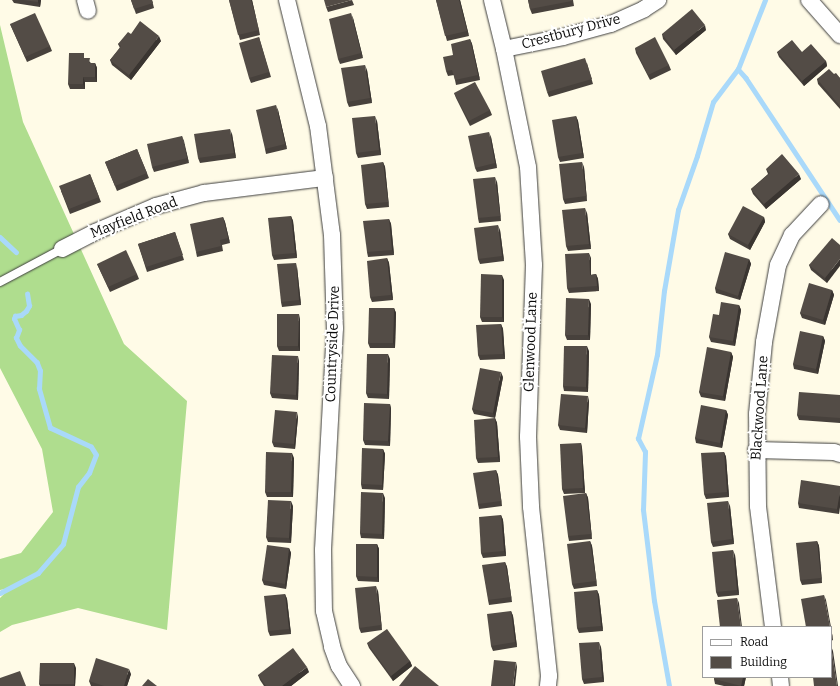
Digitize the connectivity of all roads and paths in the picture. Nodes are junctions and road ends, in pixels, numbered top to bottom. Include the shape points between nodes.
1 (288, 0) edge
2 (492, 0) edge
3 (658, 0) edge
4 (809, 0) edge
5 (840, 35) edge
6 (504, 50) junction
7 (325, 178) junction
8 (821, 204) dead end
9 (62, 249) joint
10 (0, 282) edge
11 (756, 450) junction
12 (840, 454) edge
13 (773, 626) edge
14 (347, 685) edge
15 (548, 686) edge

1 - 7 street, Countryside Drive via 318,126
2 - 6 street, Glenwood Lane
3 - 6 street, Crestbury Drive via 611,24
4 - 5 street
6 - 15 street, Glenwood Lane via 528,167 534,265 529,453 531,507 547,654
7 - 9 street, Mayfield Road via 204,193 177,200 108,226
7 - 14 street, Countryside Drive via 332,235 336,328 323,550 324,611 332,647
8 - 11 street, Blackwood Lane via 792,235 778,265 764,342
9 - 10 lane, Mayfield Road
11 - 12 street
11 - 13 street, Blackwood Lane via 758,506

